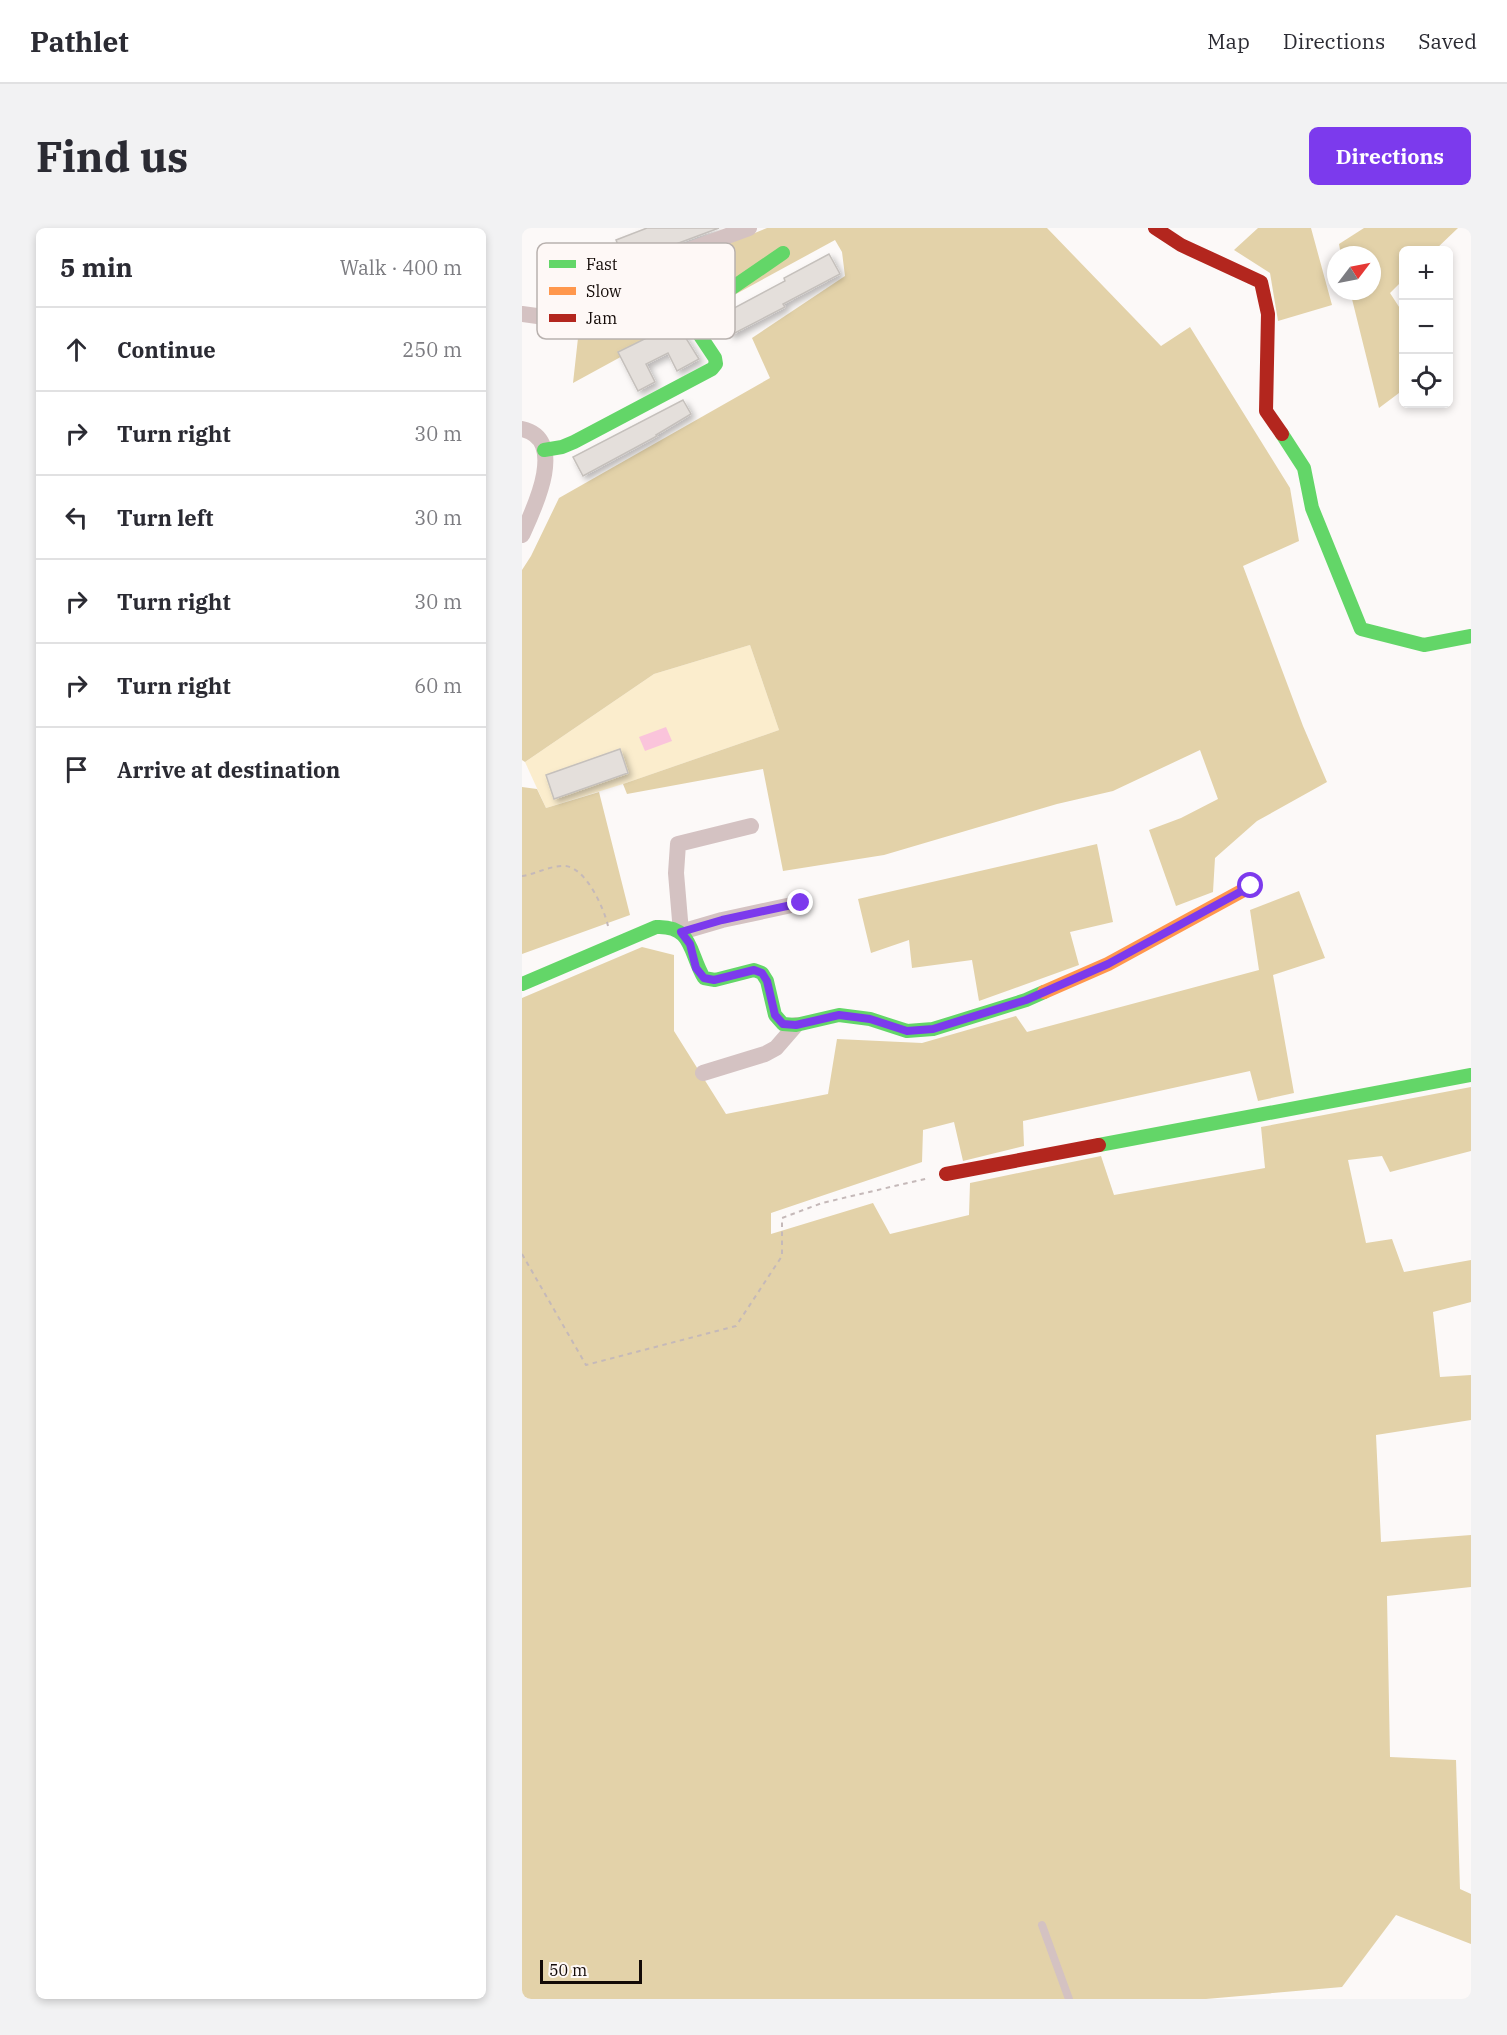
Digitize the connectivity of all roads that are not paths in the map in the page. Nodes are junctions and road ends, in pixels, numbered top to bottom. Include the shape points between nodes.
1 (749, 228) edge
2 (1155, 228) edge
3 (708, 243) edge
4 (783, 254) dead end
5 (735, 286) edge
6 (522, 314) edge
7 (537, 316) edge
8 (702, 339) edge
9 (522, 429) edge
10 (544, 450) junction
11 (522, 535) edge
12 (1471, 636) edge
13 (752, 826) dead end
14 (1251, 886) dead end
15 (801, 903) dead end
16 (681, 932) junction
17 (522, 984) edge
18 (796, 1025) junction
19 (703, 1073) dead end
20 (1471, 1075) edge
21 (946, 1174) road end
22 (1041, 1925) dead end
23 (1070, 1999) edge

1 - 3 street
2 - 12 street via 1181,245 1261,282 1268,314 1266,411 1304,468 1312,508 1361,629 1424,645
4 - 5 street
6 - 7 street
8 - 10 street via 715,358 712,369 574,442
9 - 10 street via 533,432
10 - 11 street via 539,497
13 - 16 street via 678,844
14 - 18 street via 1108,964 1026,1000 933,1029 907,1031 870,1019 839,1015
15 - 16 street
16 - 17 street via 668,925 656,927
16 - 18 street via 704,978 714,980 754,970 762,973 775,1015 783,1024
18 - 19 street via 776,1048 765,1054
20 - 21 street
22 - 23 lane

